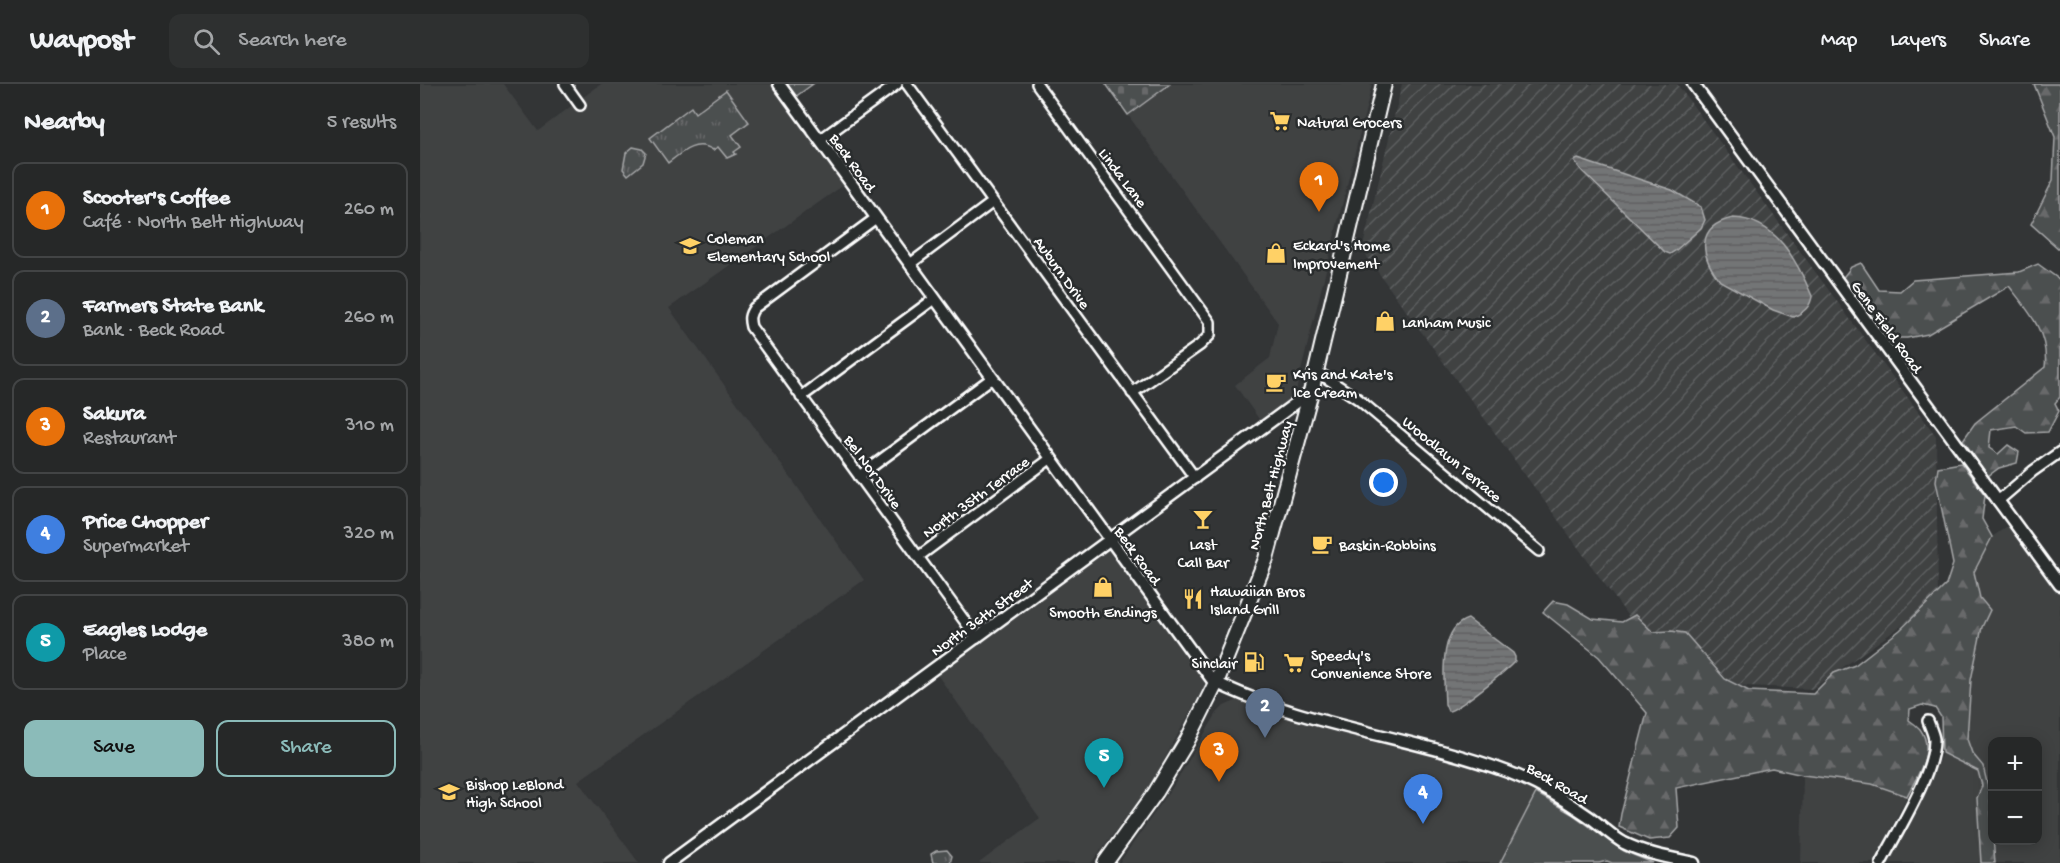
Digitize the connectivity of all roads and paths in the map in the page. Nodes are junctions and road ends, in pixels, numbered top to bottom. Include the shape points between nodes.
1 (565, 84) edge
2 (779, 84) edge
3 (897, 84) edge
4 (907, 84) edge
5 (1037, 84) edge
6 (1384, 84) edge
7 (1693, 84) edge
8 (580, 105) dead end
9 (820, 141) junction
10 (993, 202) junction
11 (876, 218) junction
12 (910, 264) junction
13 (934, 299) junction
14 (1316, 371) junction
15 (992, 378) junction
16 (1311, 392) junction
17 (1132, 393) junction
18 (801, 397) junction
19 (2060, 452) edge
20 (1050, 459) junction
21 (860, 476) junction
22 (1195, 478) junction
23 (1998, 501) junction
24 (1110, 540) junction
25 (1539, 551) dead end
26 (918, 557) junction
27 (2060, 585) edge
28 (977, 638) junction
29 (1216, 683) junction
30 (1928, 721) dead end
31 (1666, 860) edge
32 (669, 863) edge
33 (1105, 863) edge
34 (1694, 863) edge
35 (1881, 863) edge

1 - 8 street
2 - 9 street, Beck Road
3 - 9 street
4 - 10 street, Auburn Drive
5 - 17 street, Linda Lane via 1210,322 1210,335 1200,345
6 - 14 main road, North Belt Highway
7 - 23 street, Gene Field Road
9 - 11 street, Beck Road
10 - 12 street
10 - 17 street, Auburn Drive
11 - 12 street, Beck Road
11 - 18 street, Bel Nor Drive via 749,315 751,327
12 - 13 street, Beck Road
13 - 15 street, Beck Road
13 - 18 street
14 - 16 main road, North Belt Highway
14 - 25 street, Woodlawn Terrace via 1358,399
15 - 20 street, Beck Road
15 - 21 street
16 - 22 street, North 36th Street
16 - 29 main road, North Belt Highway via 1266,559
17 - 22 street, Auburn Drive
18 - 21 street, Bel Nor Drive
19 - 23 street
20 - 24 street, Beck Road
20 - 26 street, North 35th Terrace
21 - 26 street, Bel Nor Drive
22 - 24 street, North 36th Street
23 - 27 street, Gene Field Road
24 - 28 street, North 36th Street
24 - 29 street, Beck Road
26 - 28 street, Bel Nor Drive
28 - 32 street, North 36th Street
29 - 31 street, Beck Road via 1289,711 1464,756 1509,772 1550,791 1624,842
29 - 33 main road, North Belt Highway via 1160,786
30 - 35 street via 1934,737 1932,756
31 - 34 street, Beck Road

